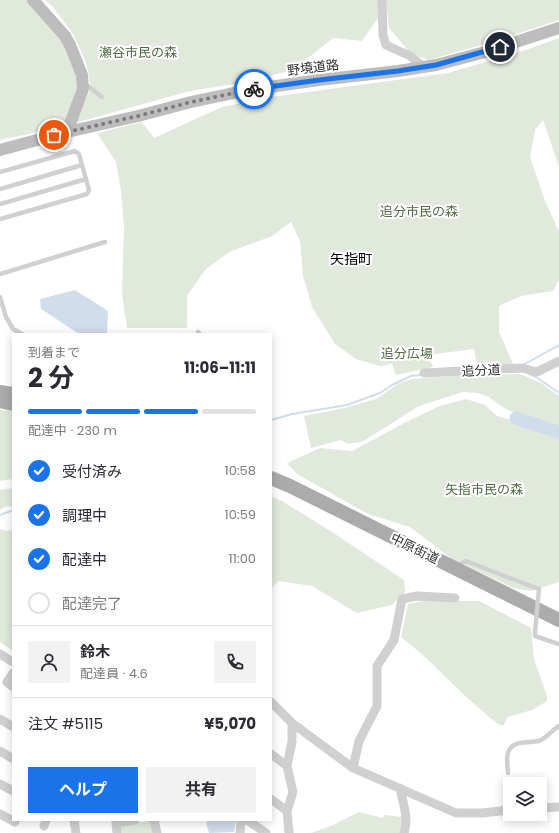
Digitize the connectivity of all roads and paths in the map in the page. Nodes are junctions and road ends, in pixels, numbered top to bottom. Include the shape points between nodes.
1 (33, 0) edge
2 (382, 0) edge
3 (559, 28) edge
4 (424, 67) junction
5 (83, 82) junction
6 (102, 97) dead end
7 (67, 132) junction
8 (0, 150) edge
9 (82, 165) junction
10 (0, 172) edge
11 (86, 179) junction
12 (0, 189) edge
13 (0, 204) edge
14 (0, 219) edge
15 (105, 242) dead end
16 (0, 274) edge
17 (0, 297) edge
18 (20, 333) edge
19 (559, 361) edge
20 (424, 373) dead end
21 (0, 392) edge
22 (12, 394) edge
23 (0, 402) edge
24 (12, 404) edge
25 (272, 478) edge
26 (272, 487) edge
27 (454, 567) junction
28 (455, 598) dead end
29 (559, 620) edge
30 (559, 627) edge
31 (559, 644) edge
32 (0, 654) edge
33 (12, 661) edge
34 (12, 674) edge
35 (12, 686) edge
36 (272, 703) edge
37 (0, 720) edge
38 (292, 723) junction
39 (12, 726) edge
40 (559, 726) edge
41 (0, 751) edge
42 (272, 755) edge
43 (12, 758) edge
44 (287, 766) junction
45 (353, 768) junction
46 (508, 773) dead end
47 (0, 784) edge
48 (400, 788) junction
49 (12, 790) edge
50 (272, 800) edge
51 (559, 807) edge
52 (547, 808) edge
53 (286, 811) junction
54 (503, 811) edge
55 (0, 814) edge
56 (12, 820) edge
57 (74, 821) edge
58 (129, 821) edge
59 (154, 821) edge
60 (241, 821) edge
61 (249, 821) edge
62 (76, 833) edge
63 (117, 833) edge
64 (157, 833) edge
65 (240, 833) edge
66 (266, 833) edge
67 (289, 833) edge
68 (404, 833) edge

1 - 5 street via 65,36 79,66
2 - 4 street via 383,35 386,45 410,56
3 - 4 street, 野境道路 via 485,52
4 - 7 street, 野境道路 via 248,90
5 - 6 lane
5 - 7 street
7 - 8 street, 野境道路
9 - 10 lane via 79,154 75,151
9 - 11 lane
9 - 12 lane
11 - 13 lane
11 - 14 lane via 89,190 87,194
15 - 16 lane
17 - 18 lane via 13,330
19 - 20 street, 追分道 via 537,372 522,368
21 - 22 main road
23 - 24 main road
25 - 27 main road, 中原街道
26 - 30 main road, 中原街道
27 - 29 main road, 中原街道
27 - 31 lane, bridge via 466,561 539,589 535,636
28 - 45 street via 417,596 402,599 394,640 377,666 377,706 359,741
32 - 33 street
34 - 35 street via 7,682
36 - 38 street
37 - 39 street
38 - 44 street via 292,742
38 - 45 street
40 - 46 lane via 540,741 512,746 507,752
41 - 43 street
42 - 44 street
44 - 53 street via 293,792
45 - 48 street
47 - 49 street
48 - 54 street via 456,813
48 - 68 street via 406,814
50 - 53 street
51 - 52 street
53 - 67 street
55 - 56 street
57 - 62 street
58 - 63 street via 116,823
59 - 64 street
60 - 65 street
61 - 66 street

